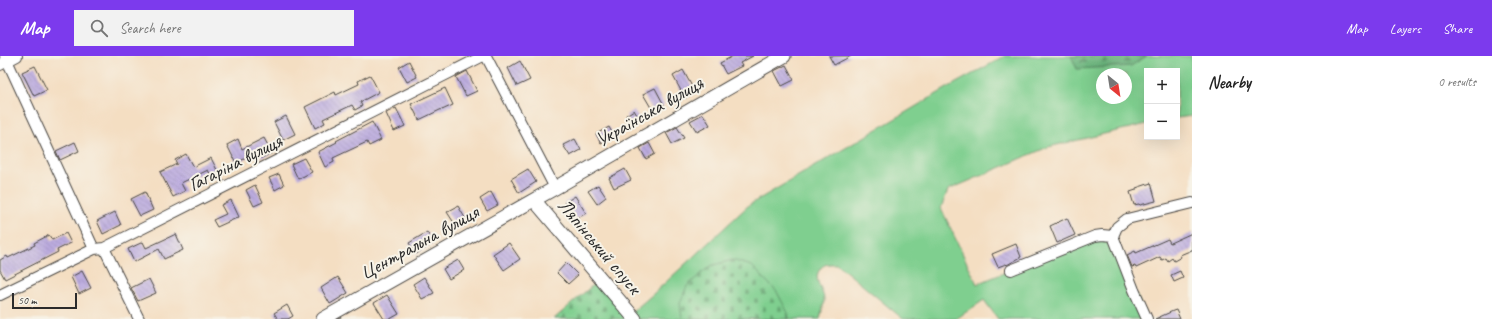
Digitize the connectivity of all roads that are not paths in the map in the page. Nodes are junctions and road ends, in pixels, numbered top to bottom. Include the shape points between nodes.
1 (17, 56) edge
2 (484, 56) edge
3 (784, 56) edge
4 (4, 61) edge
5 (556, 188) junction
6 (534, 200) junction
7 (1192, 203) edge
8 (1113, 236) junction
9 (104, 248) junction
10 (94, 249) junction
11 (1011, 270) dead end
12 (0, 295) edge
13 (139, 319) edge
14 (323, 319) edge
15 (635, 319) edge
16 (1147, 319) edge

1 - 4 street
2 - 5 street
2 - 9 street, Гагаріна вулиця
3 - 5 street, Українська вулиця
4 - 10 street
5 - 6 street, Українська вулиця
6 - 14 street, Центральна вулиця
6 - 15 street, Ляпінський спуск
7 - 8 street via 1127,219 1117,227
8 - 11 street via 1095,236
8 - 16 street
9 - 10 street, Гагаріна вулиця
9 - 13 street
10 - 12 street, Гагаріна вулиця

